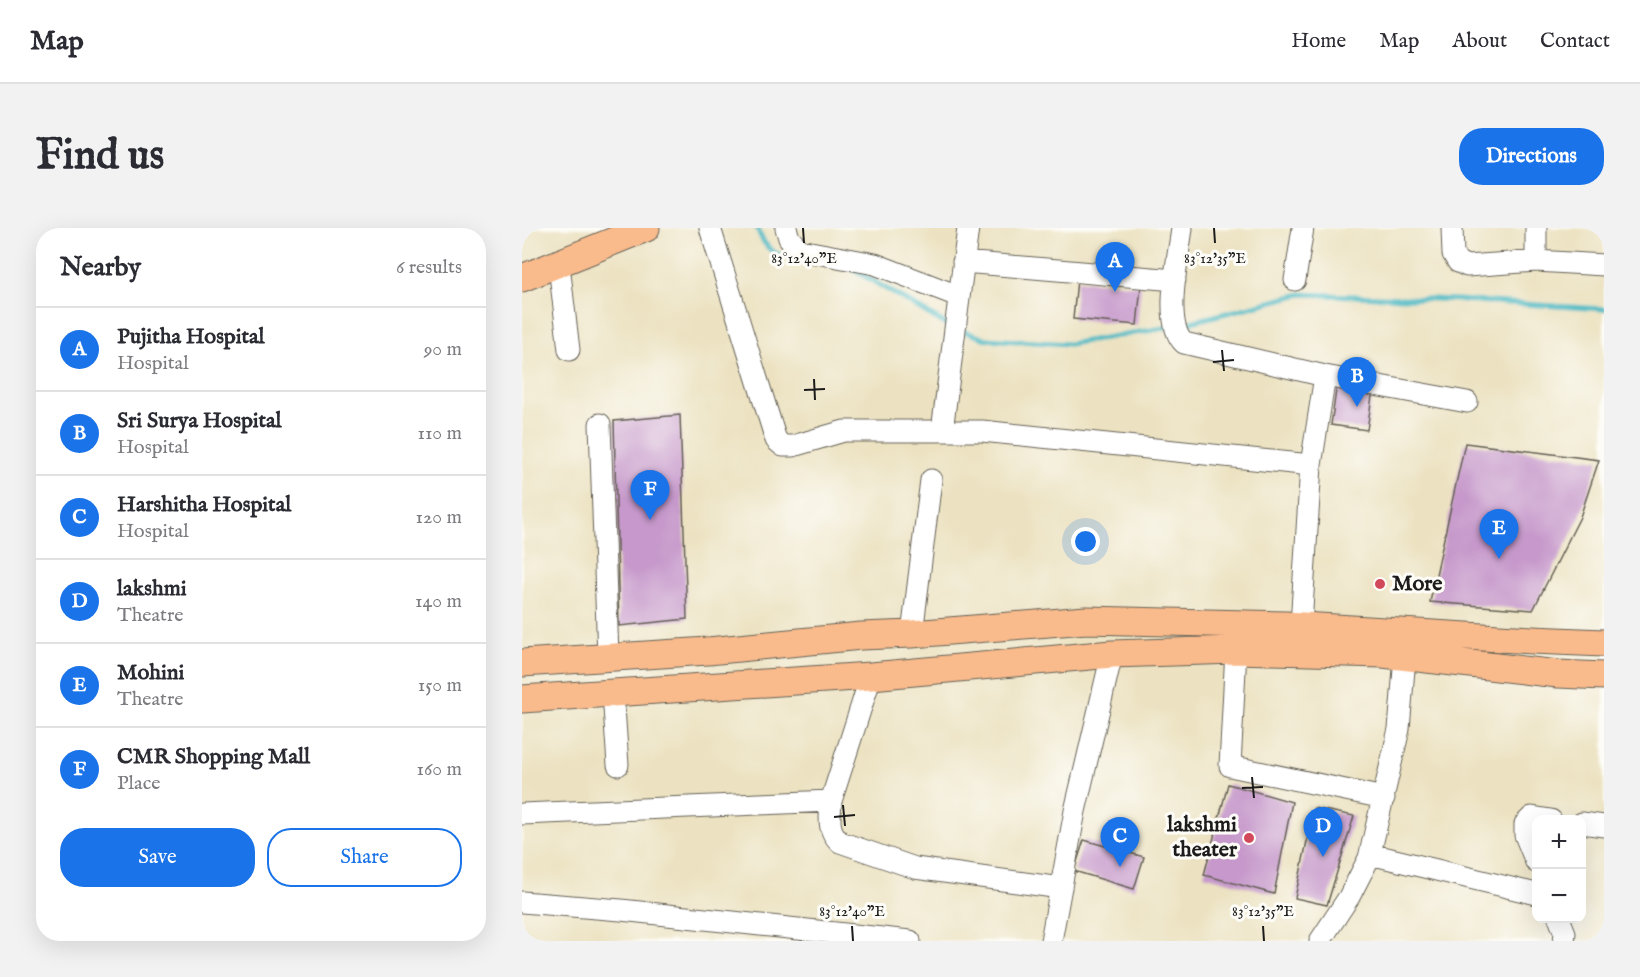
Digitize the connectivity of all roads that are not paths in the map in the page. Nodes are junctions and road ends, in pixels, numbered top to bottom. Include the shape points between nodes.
1 (646, 228) edge
2 (710, 228) edge
3 (786, 228) edge
4 (968, 228) edge
5 (1182, 228) edge
6 (1304, 228) edge
7 (1452, 228) edge
8 (1536, 228) edge
9 (1536, 261) junction
10 (963, 262) junction
11 (559, 265) junction
12 (1604, 265) edge
13 (522, 278) edge
14 (1175, 280) junction
15 (1295, 280) dead end
16 (958, 296) junction
17 (569, 350) dead end
18 (1325, 376) junction
19 (1467, 402) dead end
20 (600, 424) dead end
21 (942, 431) junction
22 (1311, 465) junction
23 (931, 480) dead end
24 (1301, 626) junction
25 (912, 634) junction
26 (1604, 643) edge
27 (1236, 651) junction
28 (1112, 654) junction
29 (608, 657) junction
30 (1405, 657) junction
31 (522, 663) edge
32 (871, 676) junction
33 (1604, 676) edge
34 (612, 693) junction
35 (522, 699) edge
36 (618, 765) dead end
37 (1384, 798) junction
38 (831, 801) junction
39 (522, 814) edge
40 (1532, 817) edge
41 (1586, 824) edge
42 (1604, 826) edge
43 (1532, 852) edge
44 (1370, 854) junction
45 (1061, 888) junction
46 (1532, 893) edge
47 (522, 902) edge
48 (1561, 923) edge
49 (910, 941) edge
50 (1051, 941) edge
51 (1320, 941) edge
52 (1564, 941) edge

1 - 11 main road
2 - 21 street via 776,440 783,446 794,446 844,431
3 - 16 street via 800,250 875,264
4 - 10 street
5 - 14 street
6 - 15 street
7 - 9 street via 1454,254 1458,262 1467,266
8 - 9 street
9 - 12 street
10 - 14 street
10 - 16 street
11 - 13 main road
11 - 17 street
14 - 18 street via 1176,330 1184,343
16 - 21 street
18 - 19 street
18 - 22 street
20 - 29 street
21 - 22 street via 982,431
22 - 24 street
23 - 25 street
24 - 25 main road via 1086,620
24 - 26 main road
25 - 29 main road
27 - 28 main road
27 - 30 main road
27 - 37 street via 1230,766
28 - 32 main road
28 - 45 street
29 - 31 main road
30 - 33 main road
30 - 37 street via 1399,729
32 - 34 main road
32 - 38 street
34 - 35 main road
34 - 36 street
37 - 44 street
38 - 39 street
38 - 45 street via 832,835 840,842 915,868
40 - 43 street via 1525,824 1525,835
41 - 42 street
44 - 46 street
44 - 51 street via 1349,897
45 - 50 street
47 - 49 street
48 - 52 street

